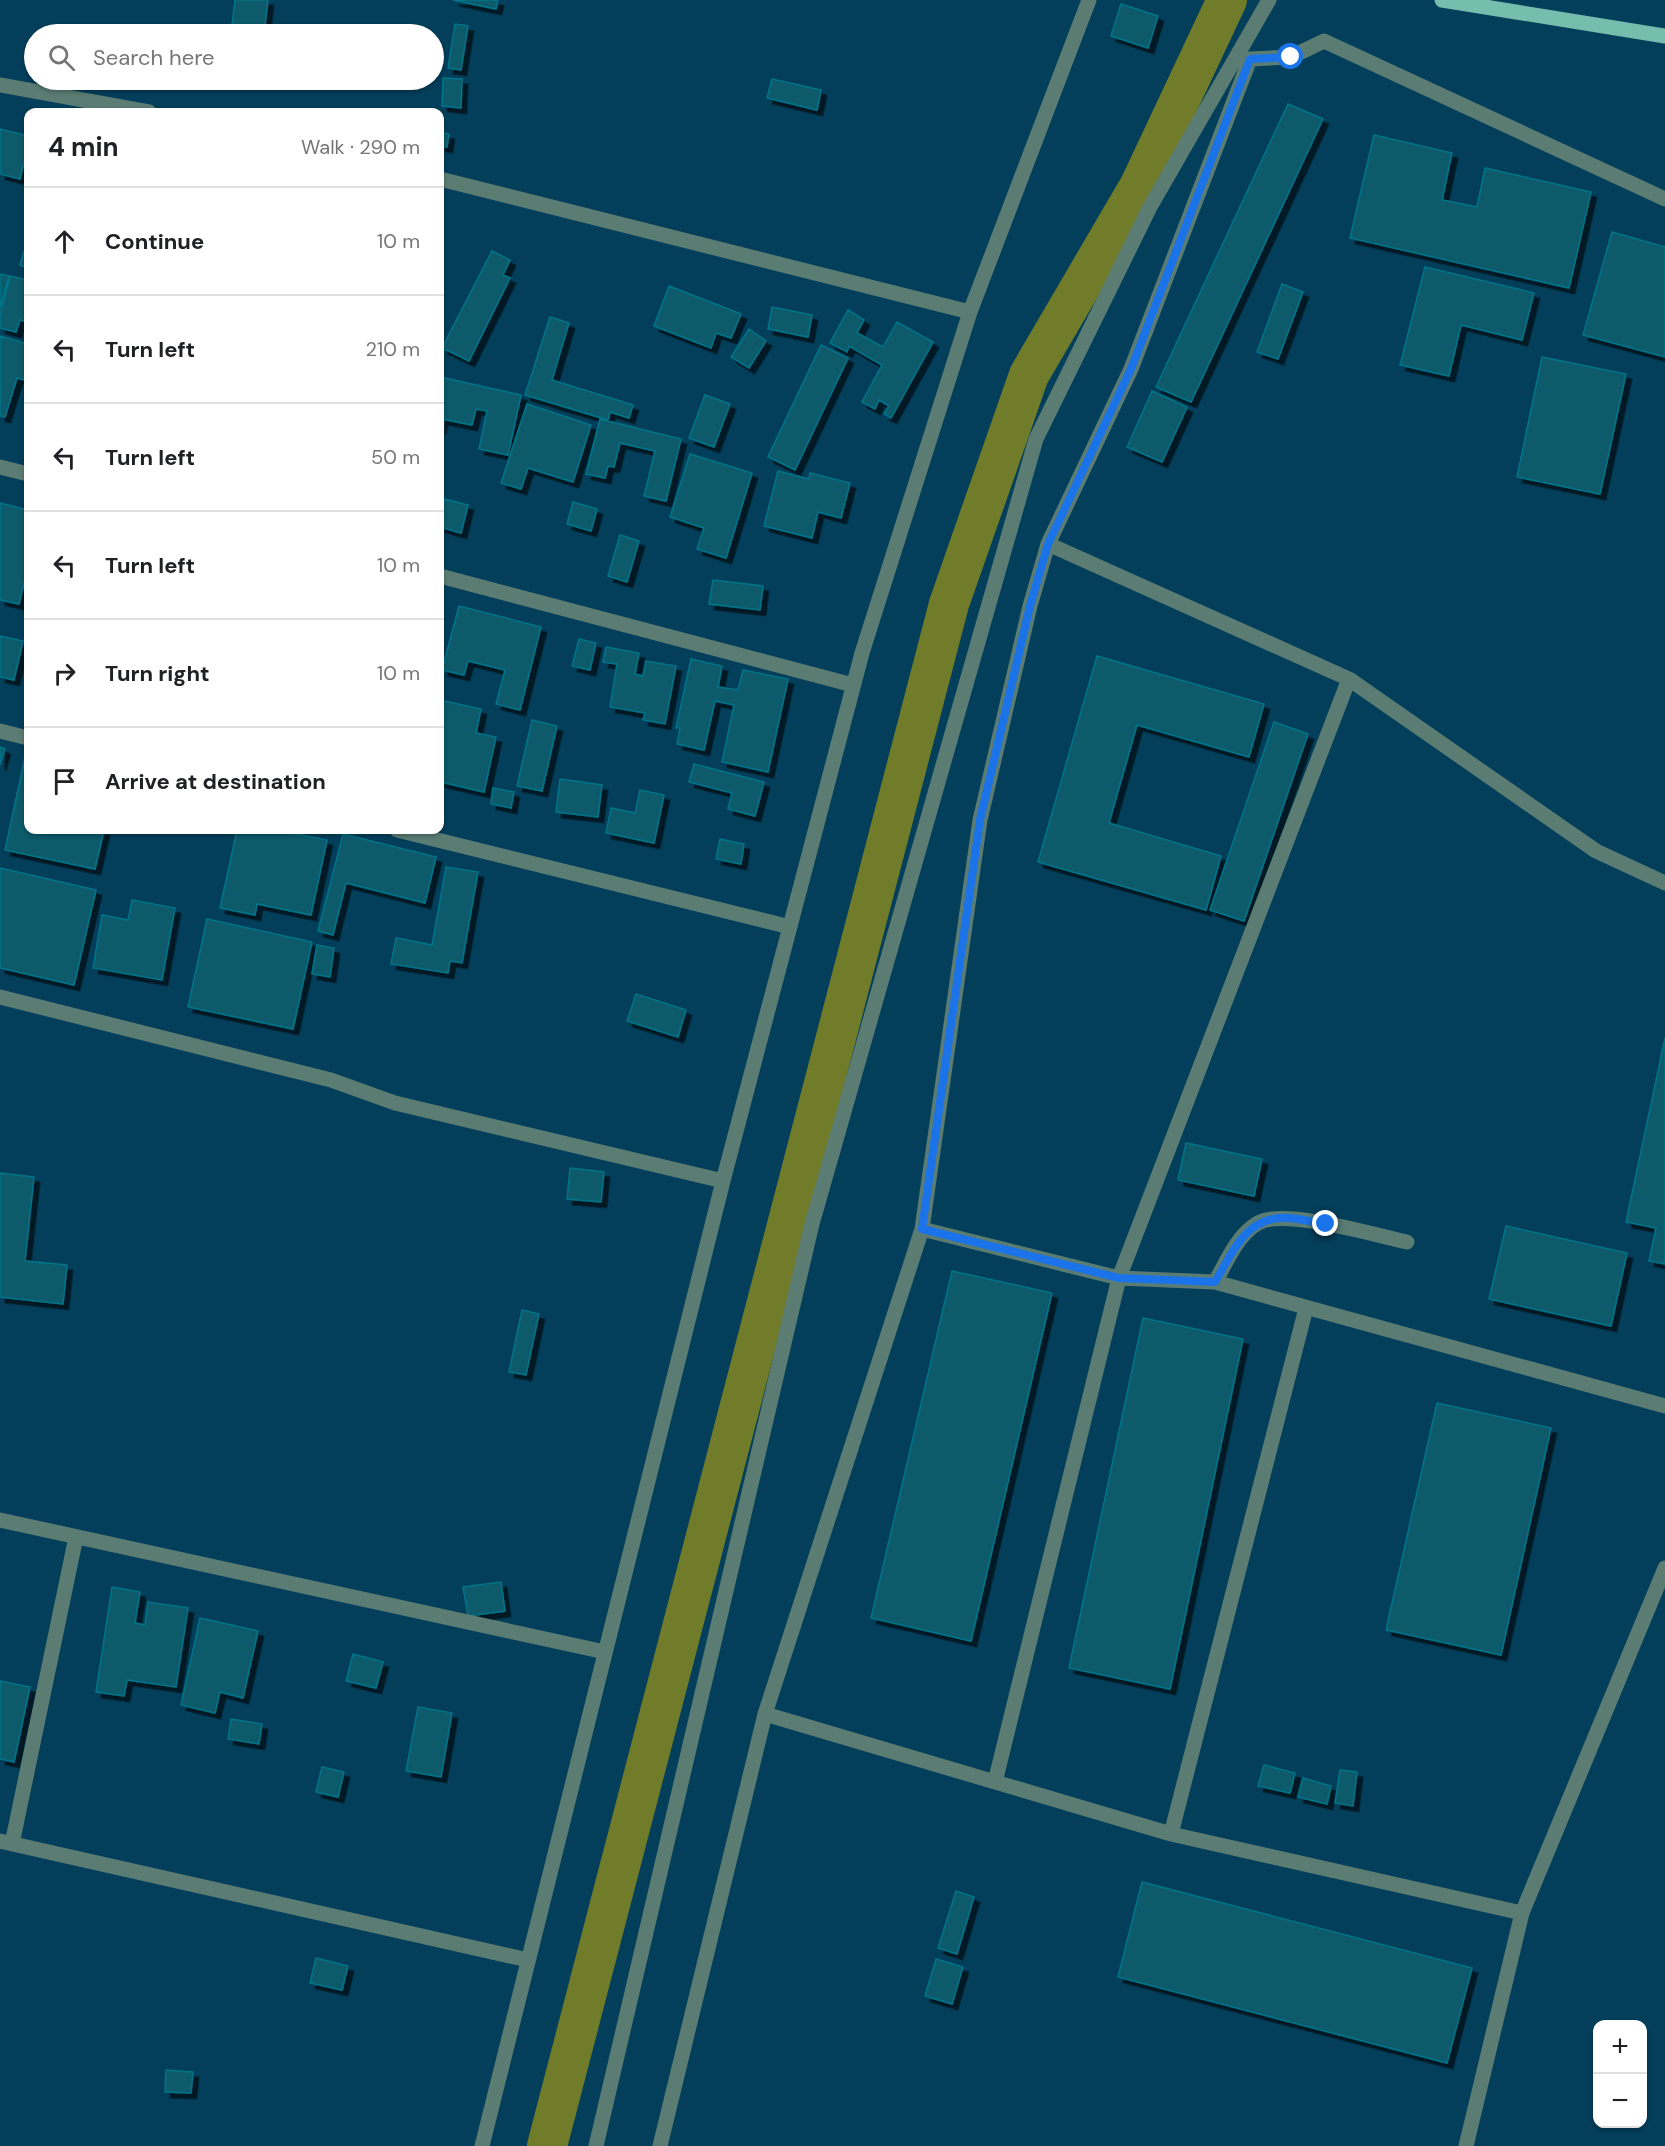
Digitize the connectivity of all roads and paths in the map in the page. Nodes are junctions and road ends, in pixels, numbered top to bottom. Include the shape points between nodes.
1 (1089, 0) edge
2 (1269, 0) edge
3 (1442, 0) edge
4 (1665, 36) edge
5 (0, 85) edge
6 (24, 89) edge
7 (28, 90) edge
8 (127, 108) edge
9 (444, 181) edge
10 (1665, 199) edge
11 (970, 312) junction
12 (0, 467) edge
13 (24, 473) edge
14 (1048, 544) junction
15 (444, 577) edge
16 (1349, 679) junction
17 (853, 685) junction
18 (0, 731) edge
19 (24, 737) edge
20 (413, 834) edge
21 (1665, 883) edge
22 (790, 927) junction
23 (0, 997) edge
24 (723, 1181) junction
25 (922, 1229) junction
26 (1407, 1242) dead end
27 (1119, 1278) junction
28 (1215, 1282) junction
29 (1306, 1308) junction
30 (1665, 1406) edge
31 (0, 1520) edge
32 (76, 1537) junction
33 (1665, 1568) edge
34 (605, 1652) junction
35 (765, 1714) junction
36 (995, 1782) junction
37 (1171, 1834) junction
38 (6, 1842) edge
39 (1522, 1913) junction
40 (528, 1960) junction
41 (482, 2146) edge
42 (596, 2146) edge
43 (660, 2146) edge
44 (1466, 2146) edge

1 - 11 street
2 - 42 street via 1150,207 1036,439 812,1224
3 - 4 main road
5 - 6 street
7 - 8 street
9 - 11 street
10 - 14 street via 1324,40 1291,57 1250,59 1131,369
11 - 17 street
12 - 13 street
14 - 16 street
14 - 25 street via 980,820
15 - 17 street
16 - 21 street via 1596,851
16 - 27 street
17 - 22 street
18 - 19 street
20 - 22 street
22 - 24 street
23 - 24 street via 331,1080 394,1103
24 - 34 street
25 - 27 street
25 - 35 street
26 - 28 street via 1287,1218 1259,1222 1241,1238
27 - 28 street
27 - 36 street
28 - 29 street
29 - 30 street
29 - 37 street
31 - 32 street
32 - 34 street
32 - 38 street
33 - 39 street
34 - 40 street
35 - 36 street
35 - 43 street
36 - 37 street
37 - 39 street
38 - 40 street
39 - 44 street
40 - 41 street

